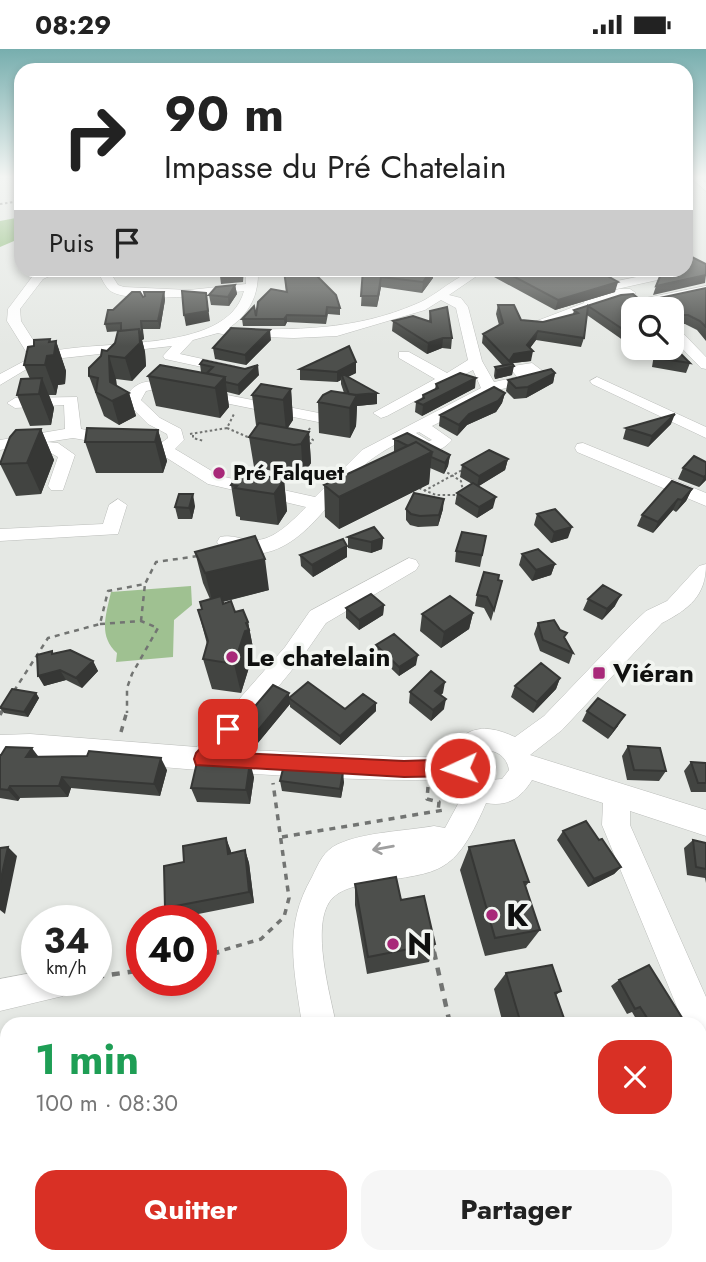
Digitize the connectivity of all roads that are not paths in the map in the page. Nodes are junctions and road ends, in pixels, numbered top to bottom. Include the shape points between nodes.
1 (38, 277) edge
2 (107, 277) edge
3 (252, 277) edge
4 (455, 277) edge
5 (648, 277) edge
6 (252, 287) junction
7 (706, 290) edge
8 (441, 296) junction
9 (635, 297) edge
10 (659, 297) edge
11 (621, 298) edge
12 (540, 320) edge
13 (218, 329) junction
14 (684, 335) edge
15 (700, 337) dead end
16 (186, 340) junction
17 (684, 342) edge
18 (404, 355) dead end
19 (38, 359) junction
20 (475, 361) junction
21 (706, 365) edge
22 (247, 372) edge
23 (526, 378) edge
24 (1, 379) edge
25 (446, 379) junction
26 (597, 381) dead end
27 (489, 388) junction
28 (607, 394) dead end
29 (15, 403) edge
30 (382, 413) dead end
31 (320, 417) edge
32 (73, 433) junction
33 (706, 433) edge
34 (706, 439) edge
35 (0, 445) edge
36 (583, 448) dead end
37 (164, 449) junction
38 (0, 454) edge
39 (57, 486) dead end
40 (706, 501) edge
41 (318, 504) junction
42 (118, 505) dead end
43 (0, 535) edge
44 (227, 542) edge
45 (409, 565) dead end
46 (703, 580) edge
47 (0, 745) edge
48 (518, 758) junction
49 (203, 759) junction
50 (460, 768) junction
51 (479, 789) junction
52 (616, 795) junction
53 (706, 823) edge
54 (21, 991) edge
55 (0, 995) edge
56 (318, 1017) edge
57 (698, 1017) edge

1 - 19 street via 13,309 14,321
2 - 6 street via 122,291 189,294
3 - 6 street
4 - 8 street
5 - 9 street via 613,282
6 - 13 street via 240,313
7 - 10 street
8 - 13 street via 414,310 337,333
8 - 20 street via 462,307
11 - 12 street
13 - 16 street
14 - 15 street
16 - 19 street
16 - 22 street via 170,356
17 - 21 street
18 - 25 lane
19 - 24 street
20 - 25 street
20 - 27 street
23 - 27 street
25 - 30 street
26 - 33 street
27 - 41 street via 347,469
28 - 34 street
29 - 32 street via 72,400
31 - 37 street via 156,385 141,388 133,397 135,405 185,434
32 - 35 street
32 - 37 street
36 - 40 street
37 - 41 street via 214,480
38 - 39 street via 42,447 61,449 67,454
41 - 44 street via 300,524 264,545
42 - 43 street via 111,530
45 - 49 street via 322,608 293,653
46 - 48 street via 640,630
47 - 49 street
48 - 50 street via 496,740 481,739 462,751
48 - 51 street via 519,781 513,787 497,793
48 - 52 street
49 - 50 street
50 - 51 street
51 - 56 street via 450,825 442,853 432,859 342,876 321,888 307,924
52 - 53 street
52 - 57 street via 616,825
54 - 55 street

